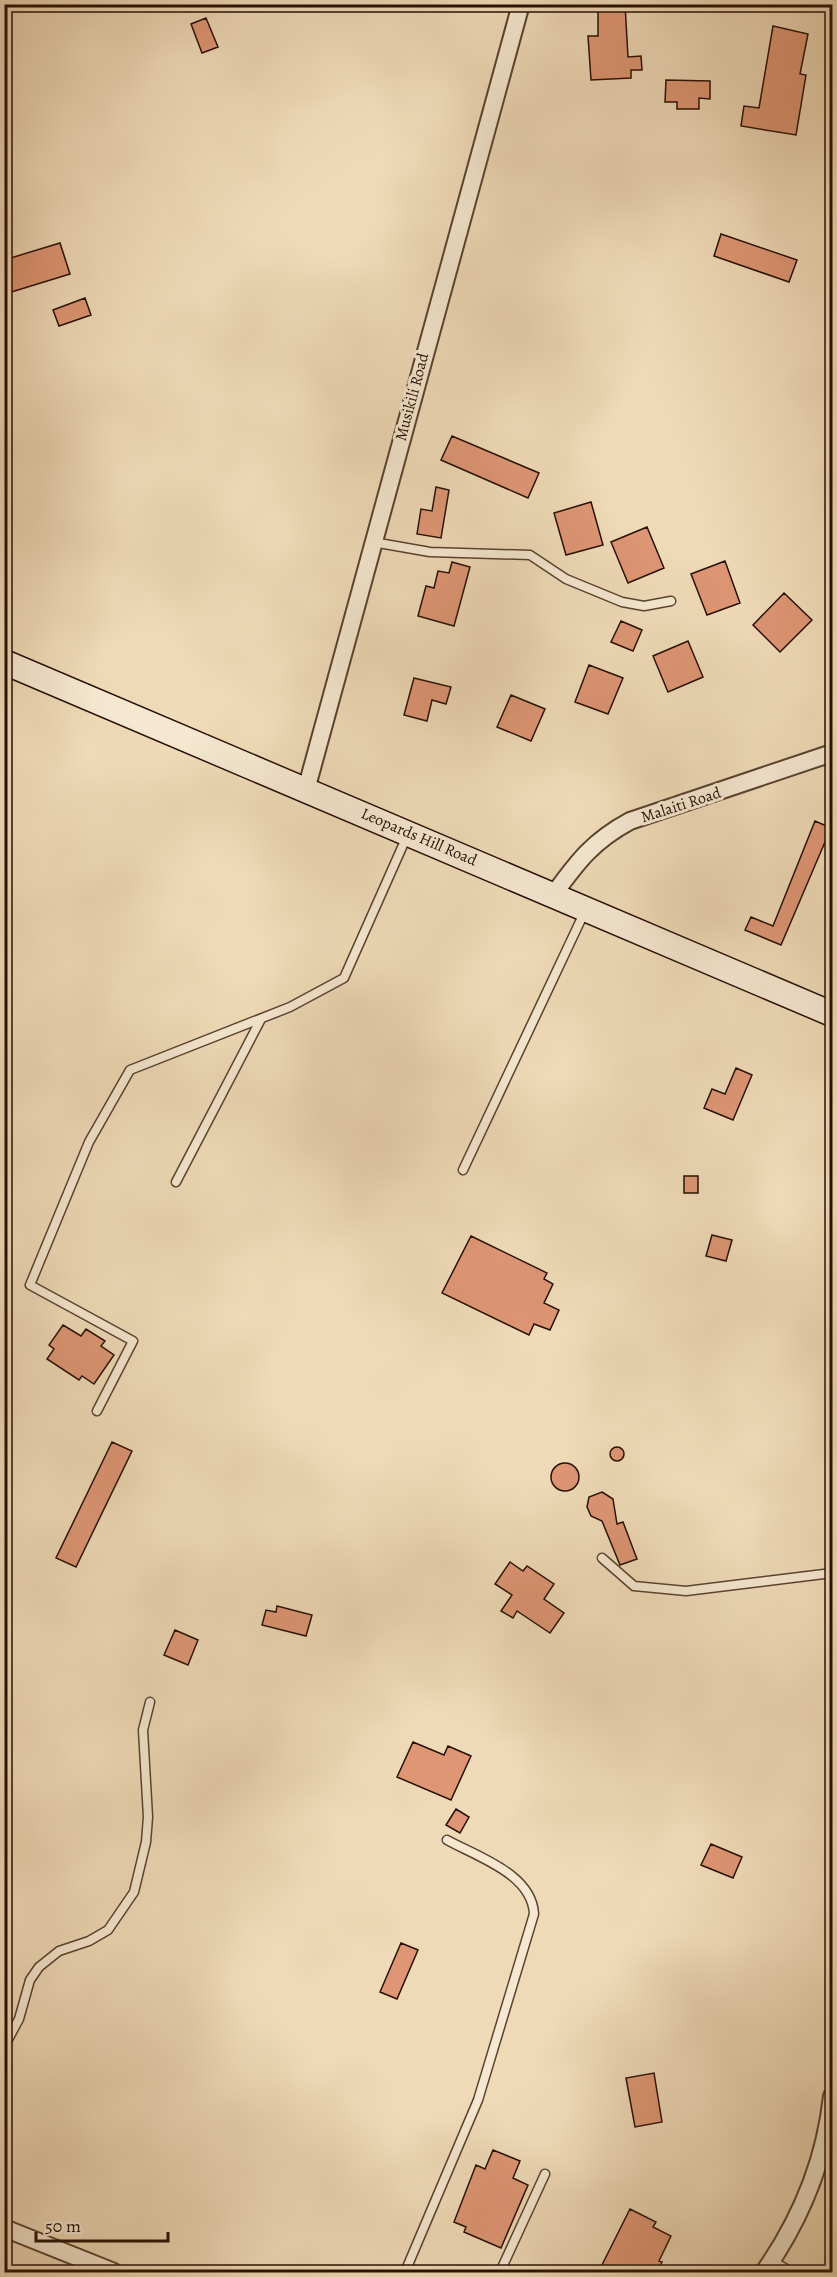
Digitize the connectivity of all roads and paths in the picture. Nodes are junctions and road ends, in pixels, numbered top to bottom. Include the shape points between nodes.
1 (521, 4) edge
2 (373, 542) junction
3 (671, 602) dead end
4 (4, 662) edge
5 (832, 753) edge
6 (306, 790) junction
7 (408, 833) junction
8 (555, 894) junction
9 (587, 908) junction
10 (832, 1014) edge
11 (261, 1019) junction
12 (463, 1170) dead end
13 (176, 1182) dead end
14 (97, 1411) dead end
15 (602, 1558) dead end
16 (832, 1573) edge
17 (150, 1702) dead end
18 (447, 1840) dead end
19 (4, 2047) edge
20 (832, 2096) edge
21 (545, 2174) dead end
22 (4, 2228) edge
23 (768, 2267) edge
24 (501, 2270) edge
25 (114, 2272) edge
26 (405, 2272) edge
27 (513, 2272) edge
28 (792, 2272) edge

1 - 2 street, Musikili Road
2 - 3 lane via 430,552 530,555 566,579 622,602 644,606
2 - 6 street, Musikili Road
4 - 6 main road, Leopards Hill Road
5 - 8 street, Malaiti Road via 630,821 588,849
6 - 7 main road, Leopards Hill Road
7 - 8 main road, Leopards Hill Road
7 - 11 lane via 345,978
8 - 9 main road, Leopards Hill Road
9 - 10 main road, Leopards Hill Road
9 - 12 lane
11 - 13 lane
11 - 14 lane via 130,1070 89,1142 30,1285 133,1341
15 - 16 lane via 634,1586 686,1591
17 - 19 lane via 142,1730 148,1808 146,1842 134,1892 108,1930 59,1951 39,1967 30,1980 19,2019
18 - 26 lane via 515,1878 531,1896 534,1914 478,2100
20 - 23 street via 812,2185
21 - 24 lane
22 - 25 street
23 - 28 lane
24 - 27 lane

